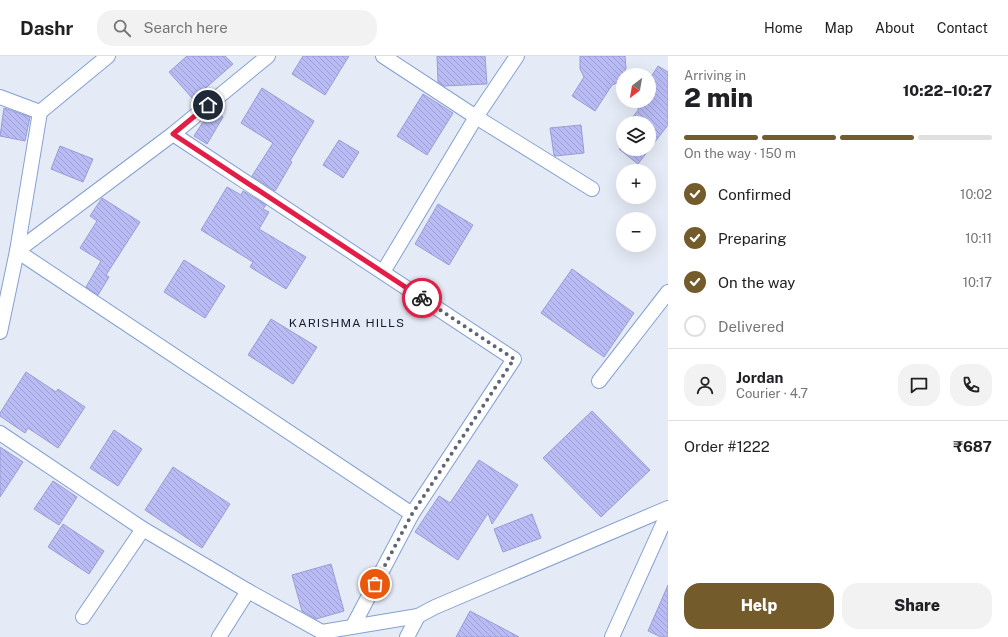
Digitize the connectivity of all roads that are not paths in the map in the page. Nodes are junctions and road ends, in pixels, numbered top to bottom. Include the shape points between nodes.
1 (108, 56) edge
2 (268, 56) edge
3 (383, 56) edge
4 (517, 56) edge
5 (0, 97) edge
6 (40, 112) junction
7 (476, 117) junction
8 (173, 134) junction
9 (592, 190) dead end
10 (17, 251) junction
11 (383, 272) junction
12 (668, 292) edge
13 (0, 332) edge
14 (599, 381) dead end
15 (0, 433) edge
16 (668, 508) edge
17 (668, 513) edge
18 (412, 514) junction
19 (143, 529) junction
20 (248, 591) junction
21 (418, 616) junction
22 (83, 617) dead end
23 (353, 626) junction
24 (219, 637) edge
25 (407, 637) edge
26 (612, 637) edge

1 - 6 street
2 - 8 street
3 - 7 street
4 - 7 street
5 - 6 street
6 - 10 street
7 - 9 street
7 - 11 street
8 - 10 street
8 - 11 street
10 - 13 street
10 - 18 street
11 - 18 street via 514,359
12 - 14 street
15 - 19 street
16 - 21 street
17 - 26 street
18 - 23 street
19 - 20 street
19 - 22 street
20 - 23 street via 322,632
20 - 24 street
21 - 23 street
21 - 25 street

